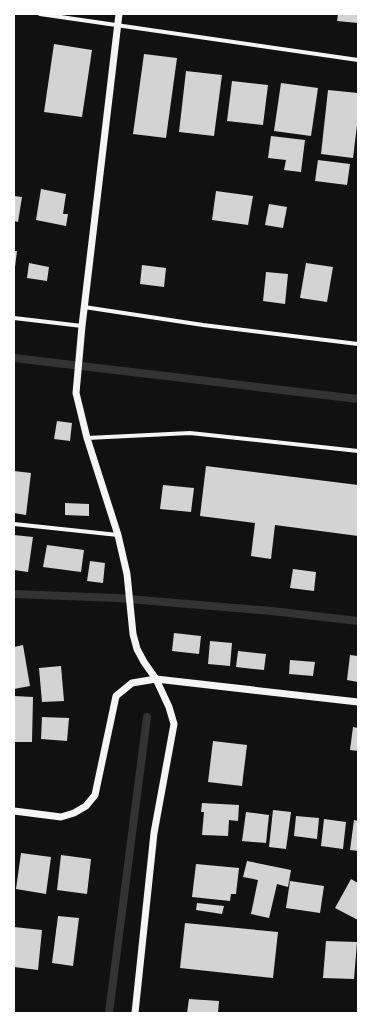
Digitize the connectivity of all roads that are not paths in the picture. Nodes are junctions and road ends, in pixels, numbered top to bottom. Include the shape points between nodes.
1 (40, 14) edge
2 (119, 14) edge
3 (118, 25) junction
4 (358, 60) edge
5 (84, 307) junction
6 (14, 318) edge
7 (82, 326) junction
8 (358, 344) edge
9 (87, 438) junction
10 (358, 451) edge
11 (14, 524) edge
12 (118, 535) junction
13 (156, 679) junction
14 (358, 702) edge
15 (14, 811) edge
16 (135, 1013) edge

1 - 3 street
2 - 3 street
3 - 4 street
3 - 5 street
5 - 7 street
5 - 8 street
6 - 7 street
7 - 9 street via 76,393
9 - 10 street via 190,433
9 - 12 street
11 - 12 street
12 - 13 street via 127,574 133,634 137,649
13 - 14 street
13 - 15 street via 132,683 116,696 95,795 86,806 61,817
13 - 16 street via 174,724 154,833

